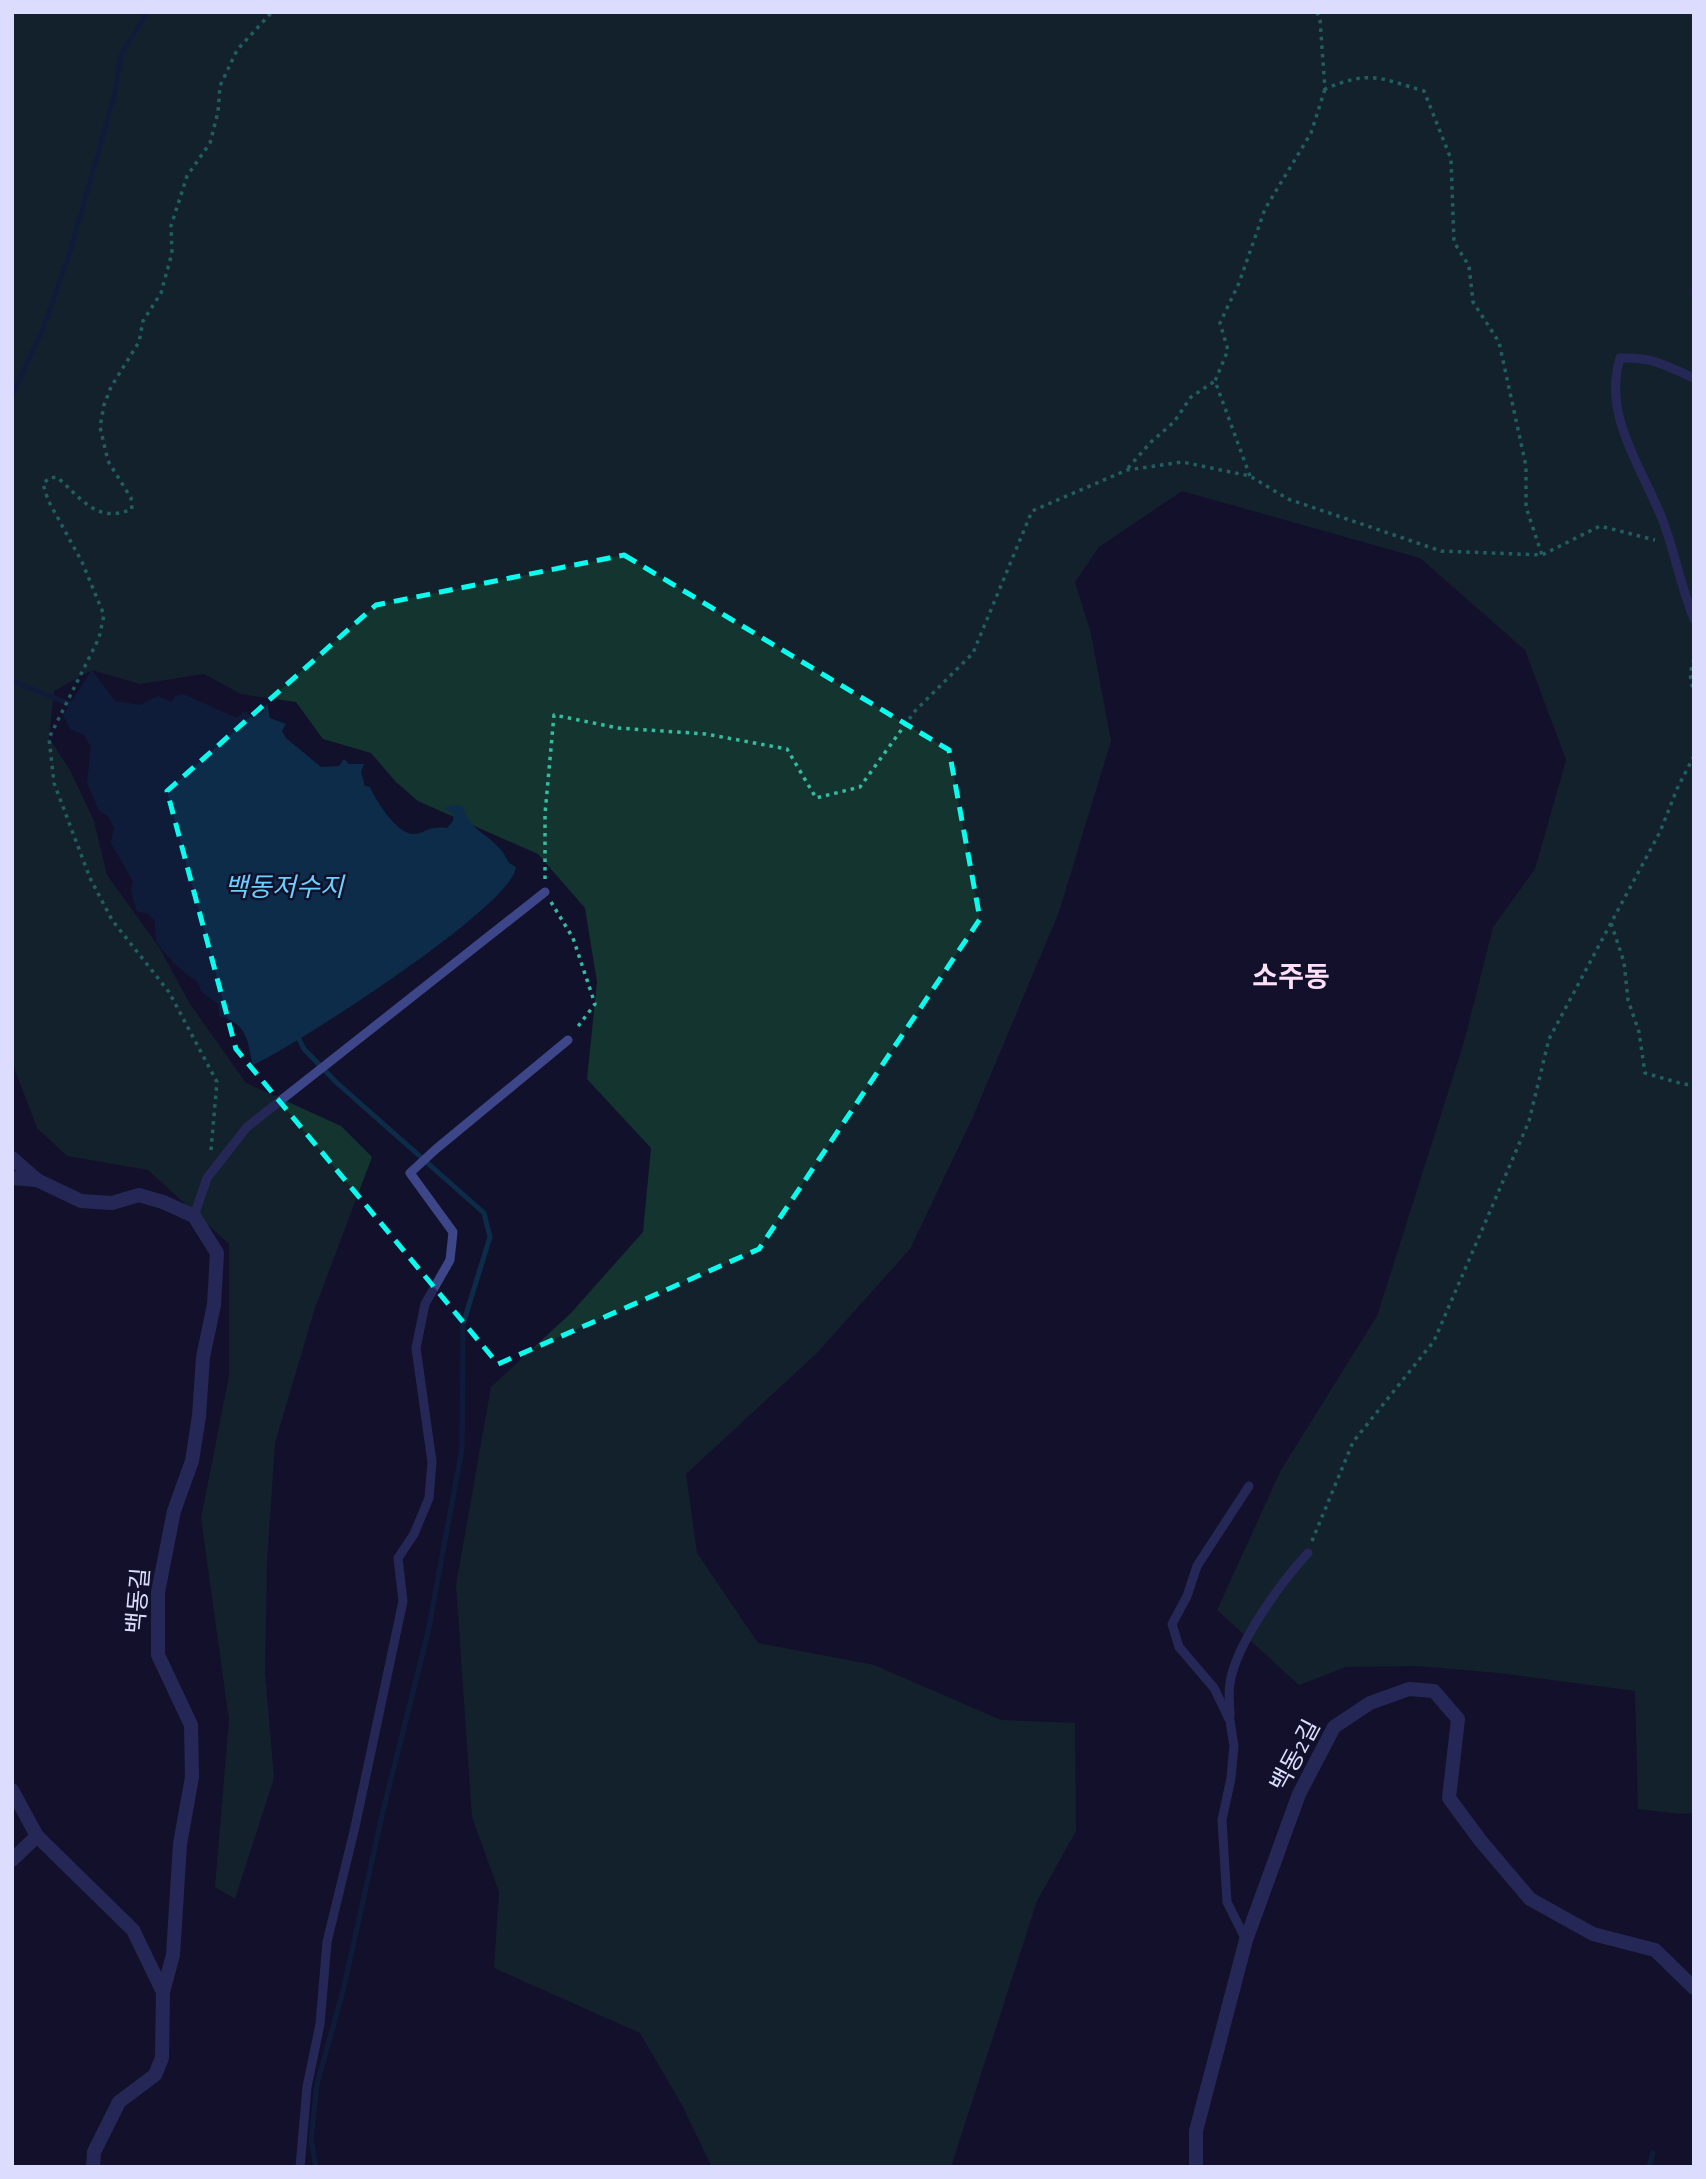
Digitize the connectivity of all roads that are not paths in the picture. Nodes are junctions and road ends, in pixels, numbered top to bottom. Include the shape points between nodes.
1 (1694, 378) edge
2 (1694, 619) edge
3 (545, 892) road end
4 (568, 1040) road end
5 (12, 1158) edge
6 (12, 1178) edge
7 (37, 1180) junction
8 (194, 1216) junction
9 (1249, 1486) dead end
10 (1308, 1553) road end
11 (1230, 1721) junction
12 (12, 1790) edge
13 (37, 1836) junction
14 (12, 1860) edge
15 (1246, 1940) junction
16 (1694, 1988) edge
17 (163, 1992) junction
18 (93, 2167) edge
19 (300, 2167) edge
20 (1196, 2167) edge

1 - 2 lane via 1644,358 1620,358 1614,394
3 - 8 lane via 247,1127 207,1178
4 - 19 lane via 410,1173 453,1232 450,1260 425,1304 416,1348 432,1462 429,1498 398,1558 403,1601 327,1942
5 - 7 street
6 - 7 street
7 - 8 street via 81,1201 112,1203 139,1195
8 - 17 street, 백동길 via 217,1253 192,1461 174,1511 158,1592 158,1655 191,1725 192,1777 180,1844 173,1955
9 - 11 lane via 1197,1566 1172,1623 1179,1647 1214,1688
10 - 11 lane via 1275,1594 1238,1657 1230,1683
11 - 15 lane via 1234,1746 1222,1820 1227,1902
12 - 13 street
13 - 14 street
13 - 17 street via 132,1930
15 - 16 street, 백동2길 via 1299,1794 1334,1727 1383,1698 1409,1689 1434,1691 1458,1719 1450,1798 1530,1899 1593,1934 1655,1950
15 - 20 street, 백동2길 via 1196,2131
17 - 18 street, 백동길 via 159,2066 155,2075 119,2102 94,2152

